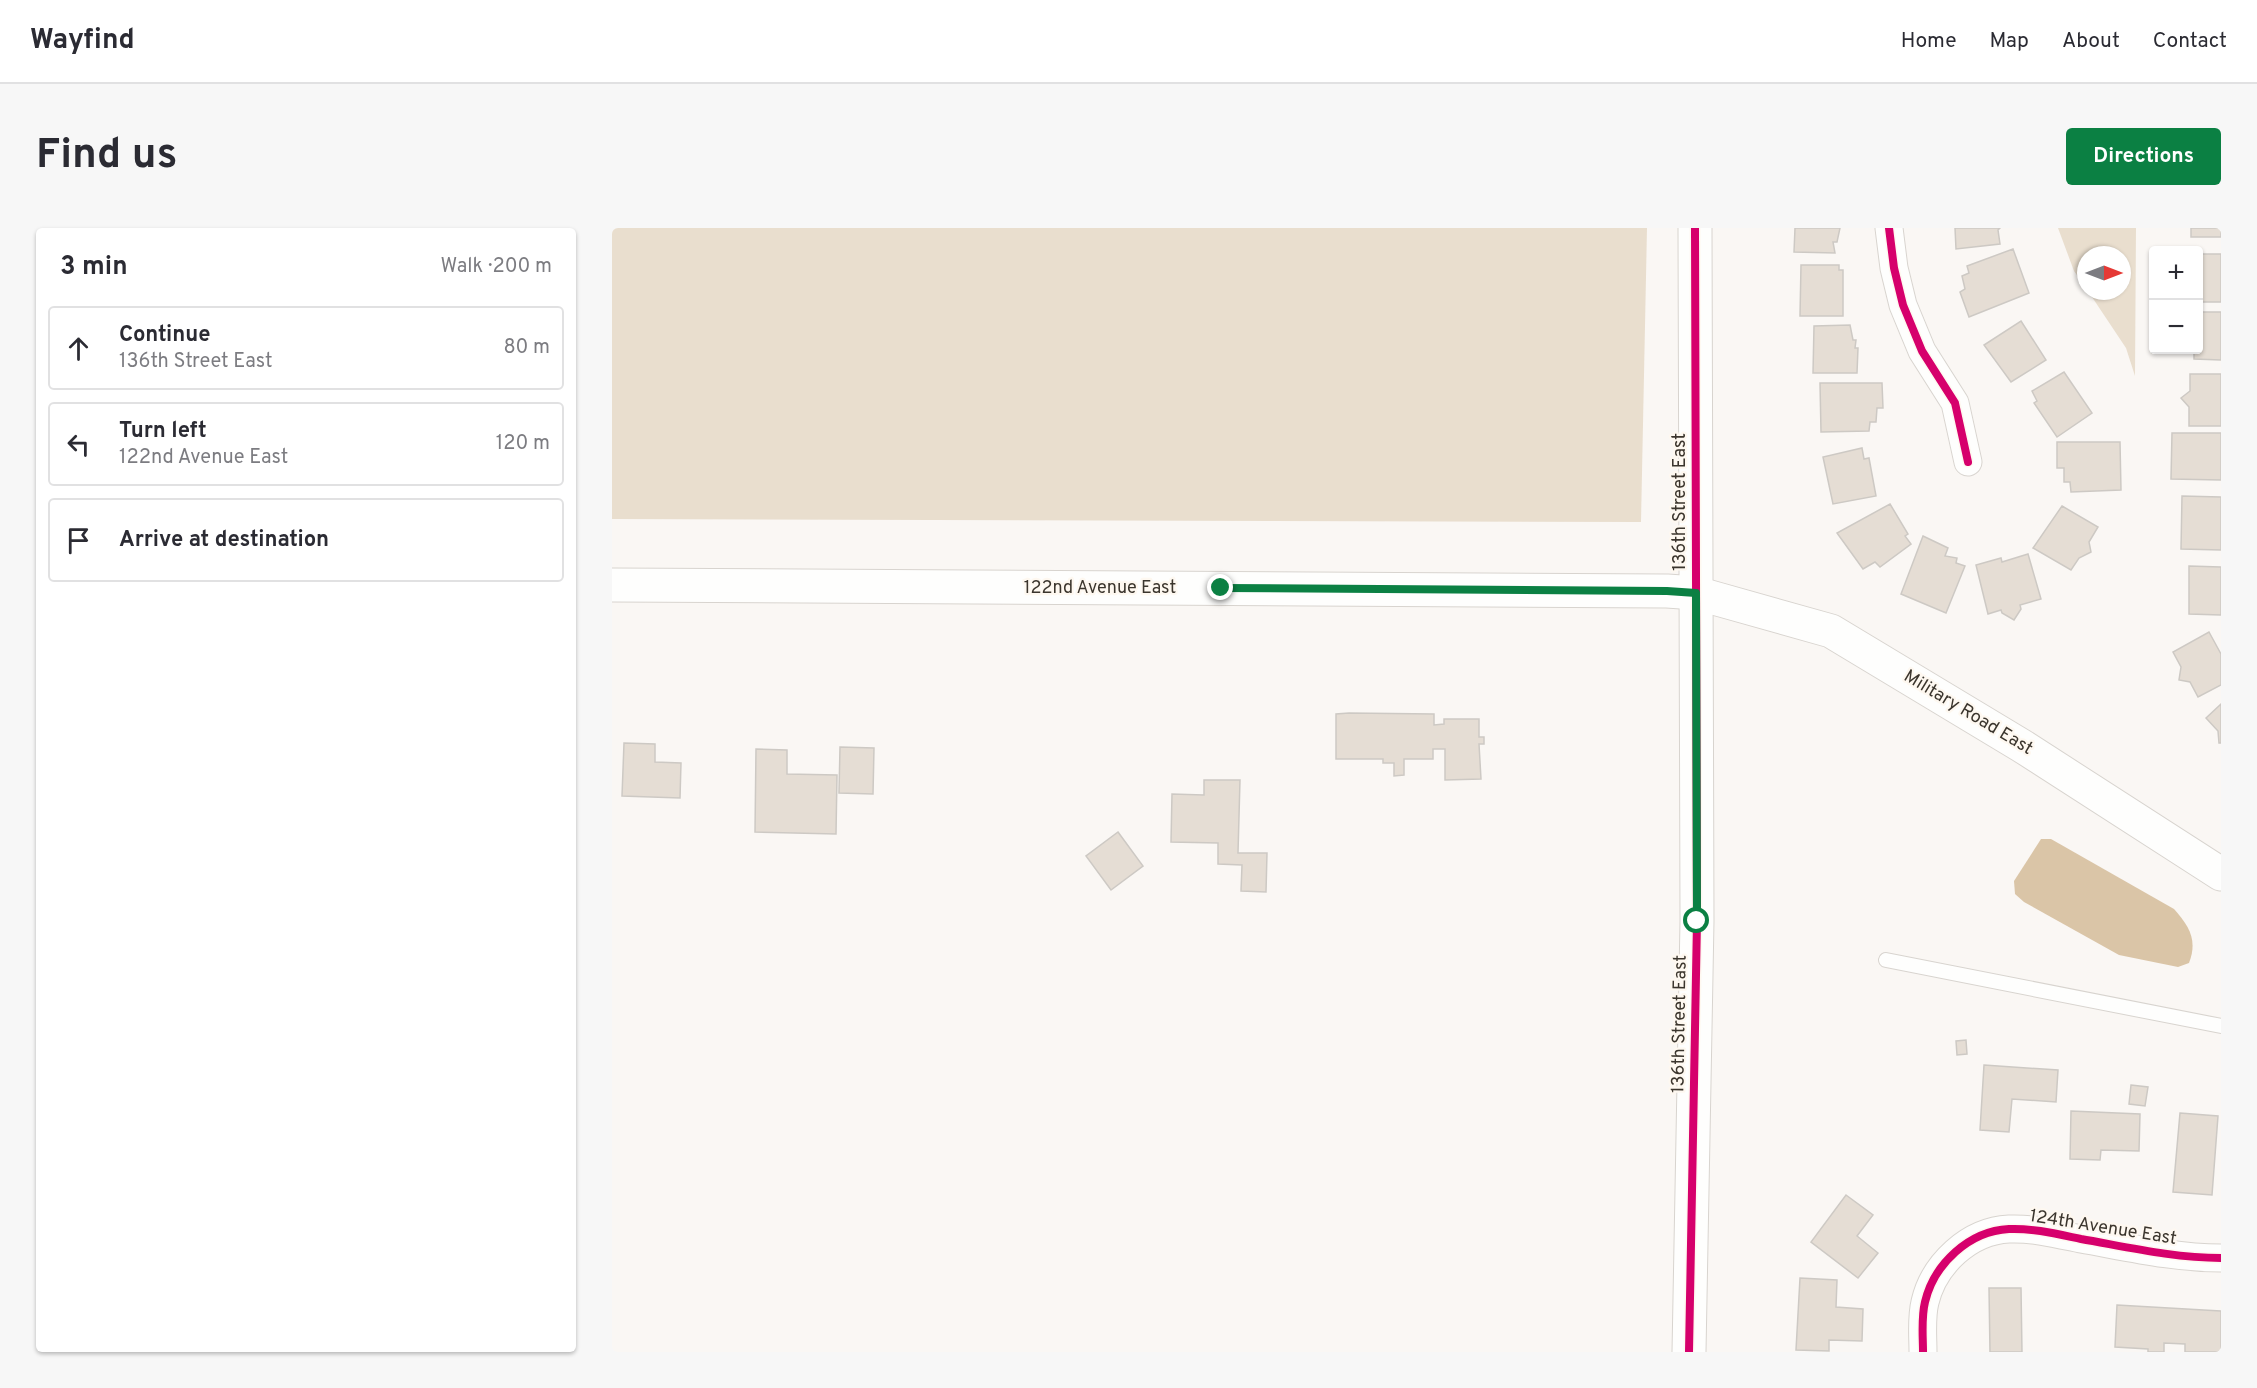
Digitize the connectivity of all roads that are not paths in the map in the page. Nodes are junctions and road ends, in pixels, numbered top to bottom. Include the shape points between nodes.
1 (1695, 228) edge
2 (1889, 228) edge
3 (1968, 462) dead end
4 (612, 585) edge
5 (1696, 593) junction
6 (2221, 874) edge
7 (1886, 960) dead end
8 (2221, 1026) edge
9 (2221, 1258) edge
10 (1689, 1352) edge
11 (1923, 1352) edge

1 - 5 main road, 136th Street East
2 - 3 street via 1903,305 1922,351 1955,403
4 - 5 main road, 122nd Avenue East
5 - 6 main road, Military Road East via 1831,632 2022,746
5 - 10 main road, 136th Street East via 1697,921
7 - 8 lane
9 - 11 street, 124th Avenue East via 2175,1255 2031,1229 1992,1232 1970,1241 1951,1256 1935,1278 1924,1304

